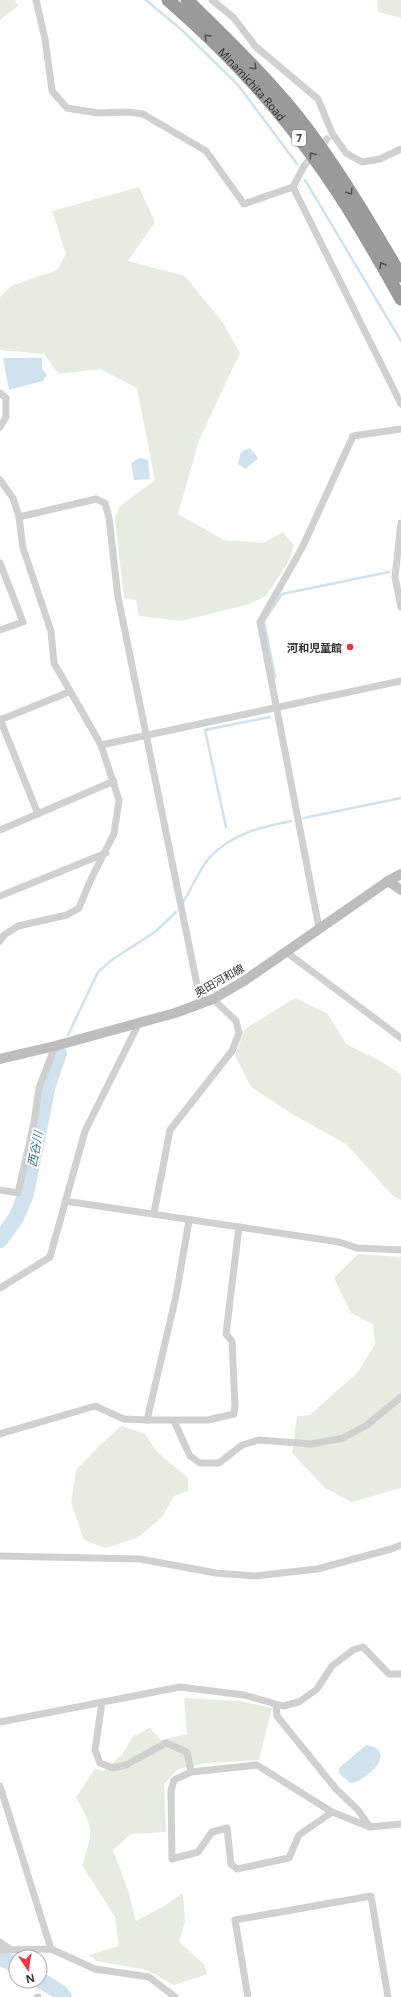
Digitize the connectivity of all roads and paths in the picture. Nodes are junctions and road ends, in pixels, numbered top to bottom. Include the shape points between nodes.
1 (36, 0) edge
2 (168, 0) edge
3 (187, 0) edge
4 (213, 0) edge
5 (401, 149) edge
6 (304, 166) tunnel mouth
7 (293, 187) junction
8 (401, 276) edge
9 (401, 299) edge
10 (0, 394) edge
11 (401, 404) edge
12 (0, 427) edge
13 (401, 429) edge
14 (0, 480) edge
15 (18, 517) junction
16 (401, 523) edge
17 (0, 563) edge
18 (401, 607) edge
19 (0, 630) edge
20 (401, 681) edge
21 (69, 692) junction
22 (277, 708) junction
23 (0, 719) edge
24 (147, 735) junction
25 (101, 745) junction
26 (114, 781) junction
27 (38, 814) junction
28 (0, 830) edge
29 (106, 853) junction
30 (401, 874) edge
31 (388, 881) junction
32 (401, 890) edge
33 (0, 896) edge
34 (319, 928) junction
35 (0, 941) edge
36 (286, 952) junction
37 (213, 999) junction
38 (201, 1004) junction
39 (138, 1023) junction
40 (401, 1038) edge
41 (55, 1046) junction
42 (0, 1060) edge
43 (0, 1190) edge
44 (65, 1201) junction
45 (154, 1214) junction
46 (189, 1221) junction
47 (239, 1227) junction
48 (401, 1250) edge
49 (0, 1288) edge
50 (401, 1397) edge
51 (147, 1420) junction
52 (174, 1421) junction
53 (0, 1434) edge
54 (401, 1545) edge
55 (0, 1556) edge
56 (401, 1674) edge
57 (102, 1702) junction
58 (276, 1705) junction
59 (0, 1722) edge
60 (191, 1772) junction
61 (0, 1786) edge
62 (332, 1812) junction
63 (401, 1824) edge
64 (370, 1827) junction
65 (0, 1942) edge
66 (10, 1949) edge
67 (51, 1949) joint
68 (175, 1997) edge
69 (248, 1997) edge
70 (388, 1997) edge

1 - 7 street via 45,39 52,91 68,108 98,113 143,114 206,151 244,204
9 -> 2 highway, Minamichita Road / 7 via 343,200 302,142 250,80
3 -> 8 highway, Minamichita Road / 7 via 260,73 294,113 322,150
4 - 5 street via 234,18 255,46 318,99 332,133 346,153 362,162 380,159
6 - 7 street
7 - 11 street
10 - 12 street via 6,398 6,417
13 - 22 street via 353,436 302,548 260,622
14 - 15 street via 13,498
15 - 21 street via 23,548 51,631 54,663
15 - 24 street via 96,499 105,503 118,597
16 - 18 street via 394,577
17 - 19 street via 23,622
20 - 22 street
21 - 23 street
21 - 25 street
22 - 24 street
22 - 34 street
23 - 27 street
24 - 25 street
24 - 38 street
25 - 26 street
26 - 27 street
26 - 29 street via 119,800 114,834
27 - 28 street
29 - 33 street
29 - 35 street via 91,879 79,908 67,915 18,926 4,935
30 - 31 main road, 奥田河和線
31 - 32 main road
31 - 34 main road, 奥田河和線
34 - 36 main road, 奥田河和線
36 - 37 main road, 奥田河和線
36 - 40 street
37 - 38 main road, 奥田河和線
37 - 45 street via 236,1021 239,1033 232,1050 170,1130
38 - 39 main road, 奥田河和線
39 - 41 main road, 奥田河和線
39 - 44 street via 85,1131
41 - 42 main road, 奥田河和線
41 - 43 street via 39,1088 18,1193
44 - 45 street
44 - 49 street via 50,1257
45 - 46 street
46 - 47 street
46 - 51 street via 176,1296
47 - 48 street via 339,1242 358,1248
47 - 52 street via 226,1334 232,1341 234,1414 208,1420
50 - 52 street via 367,1425 343,1438 311,1444 259,1440 242,1445 219,1463 200,1463 190,1456
51 - 52 street
51 - 53 street via 124,1419 95,1406
54 - 55 street via 317,1569 255,1576 216,1574 140,1559
56 - 58 street via 389,1674 363,1647 353,1650 332,1666 317,1689 299,1702
57 - 58 street via 180,1687 244,1695
57 - 59 street
57 - 60 street via 95,1750 100,1763 113,1768 126,1765 166,1743 187,1752
58 - 64 street via 277,1716
60 - 62 street via 257,1765
60 - 62 street via 174,1780 171,1791 172,1859 198,1852 212,1832 227,1828 231,1864 237,1869 288,1858 299,1835
61 - 67 street
62 - 64 street
63 - 64 street
65 - 66 street
67 - 68 street via 95,1969 149,1977
69 - 70 street via 235,1920 371,1896

